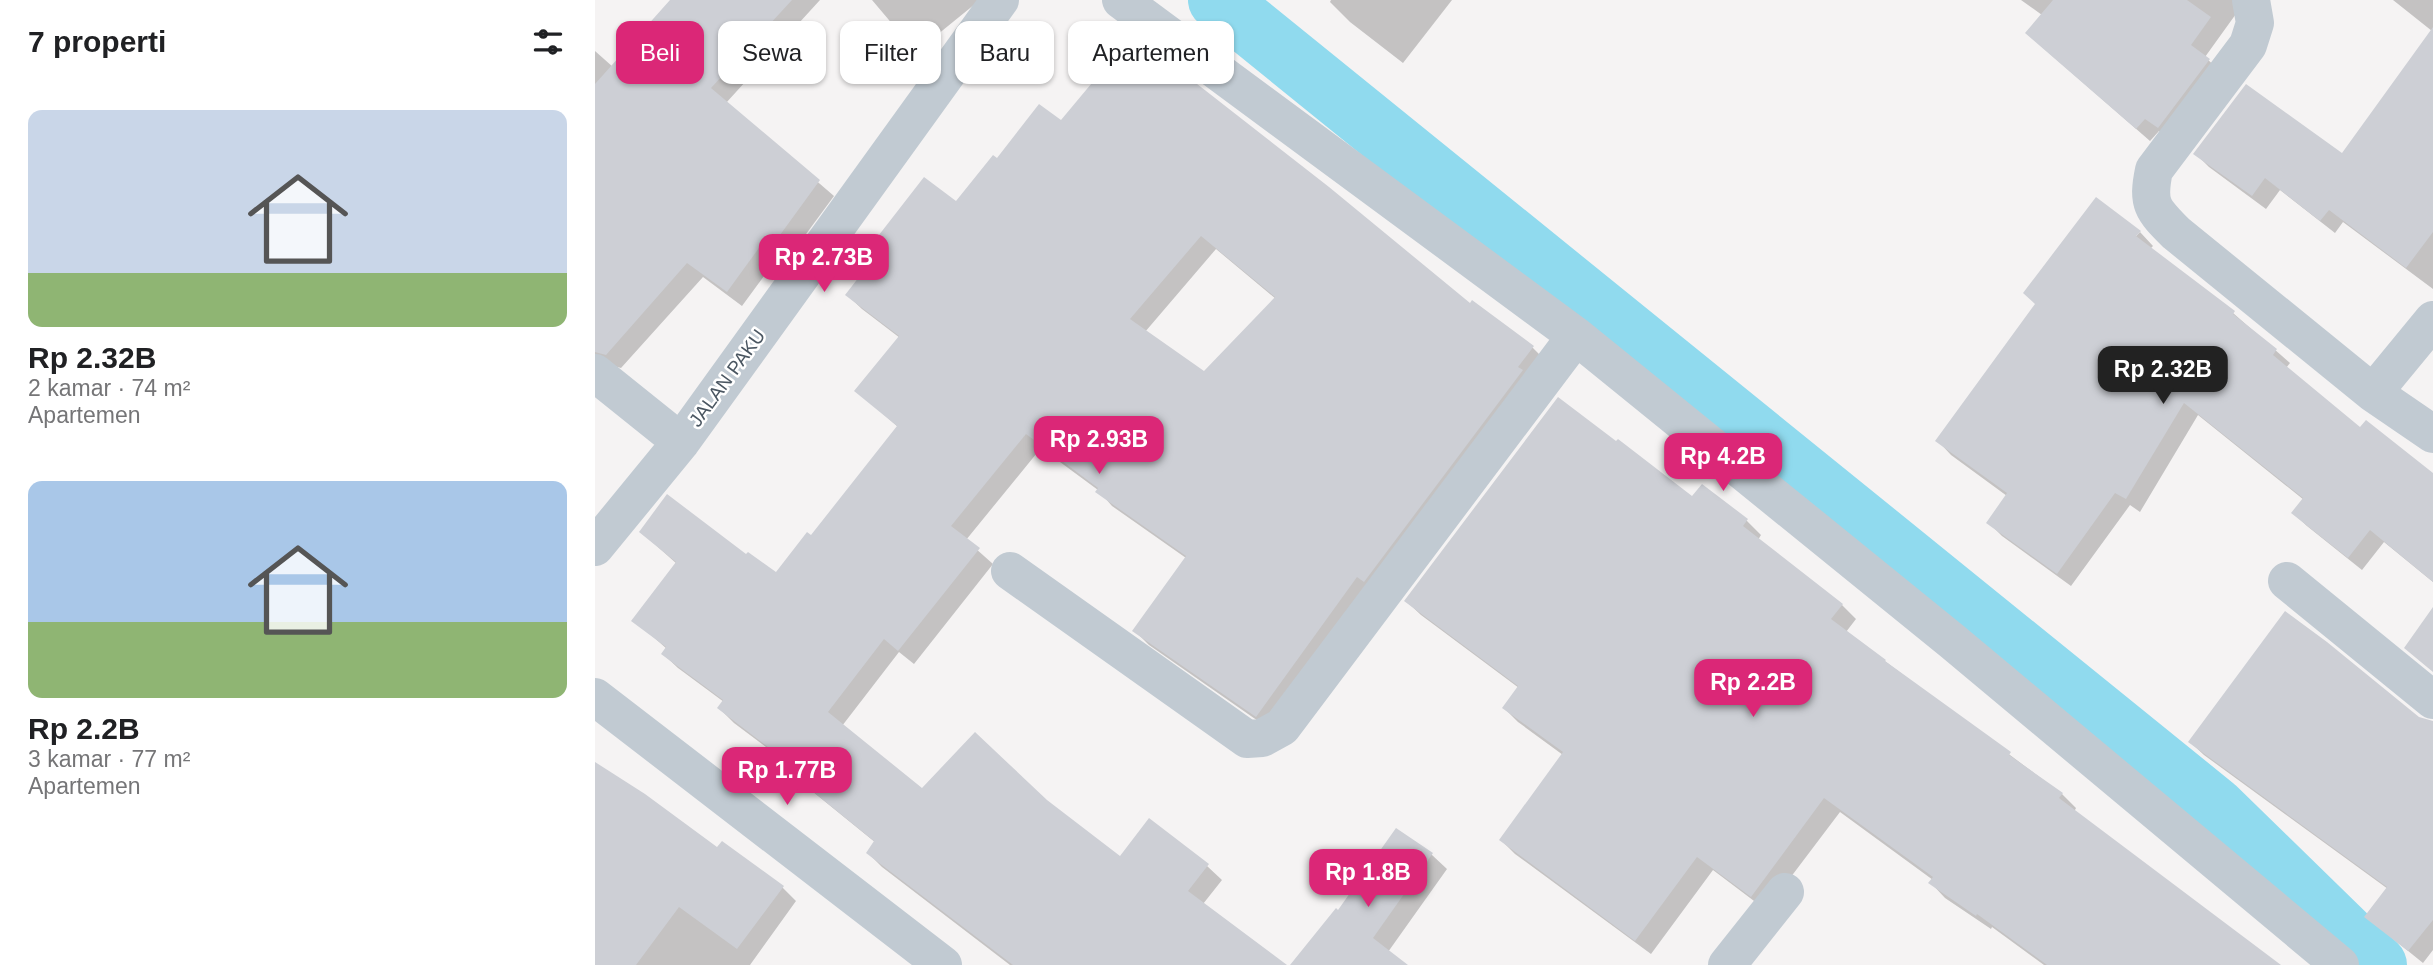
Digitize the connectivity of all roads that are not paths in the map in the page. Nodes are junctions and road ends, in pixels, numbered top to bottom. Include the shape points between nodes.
1 (1000, 0) edge
2 (1121, 0) edge
3 (2251, 0) edge
4 (2433, 320) edge
5 (1576, 336) junction
6 (595, 373) edge
7 (2373, 393) junction
8 (2433, 434) edge
9 (681, 442) junction
10 (595, 547) edge
11 (1010, 571) dead end
12 (2287, 581) dead end
13 (595, 697) edge
14 (2433, 700) edge
15 (1785, 892) dead end
16 (943, 965) edge
17 (1727, 965) edge
18 (2340, 965) edge

1 - 9 street, JALAN PAKU
2 - 5 street
3 - 7 street via 2255,23 2248,45 2154,170 2149,194 2157,214 2176,233
4 - 7 street
5 - 11 street via 1282,727 1262,738 1247,739
5 - 18 street via 1952,641
6 - 9 street
7 - 8 street
9 - 10 street, JALAN PAKU
12 - 14 street
13 - 16 street
15 - 17 street

